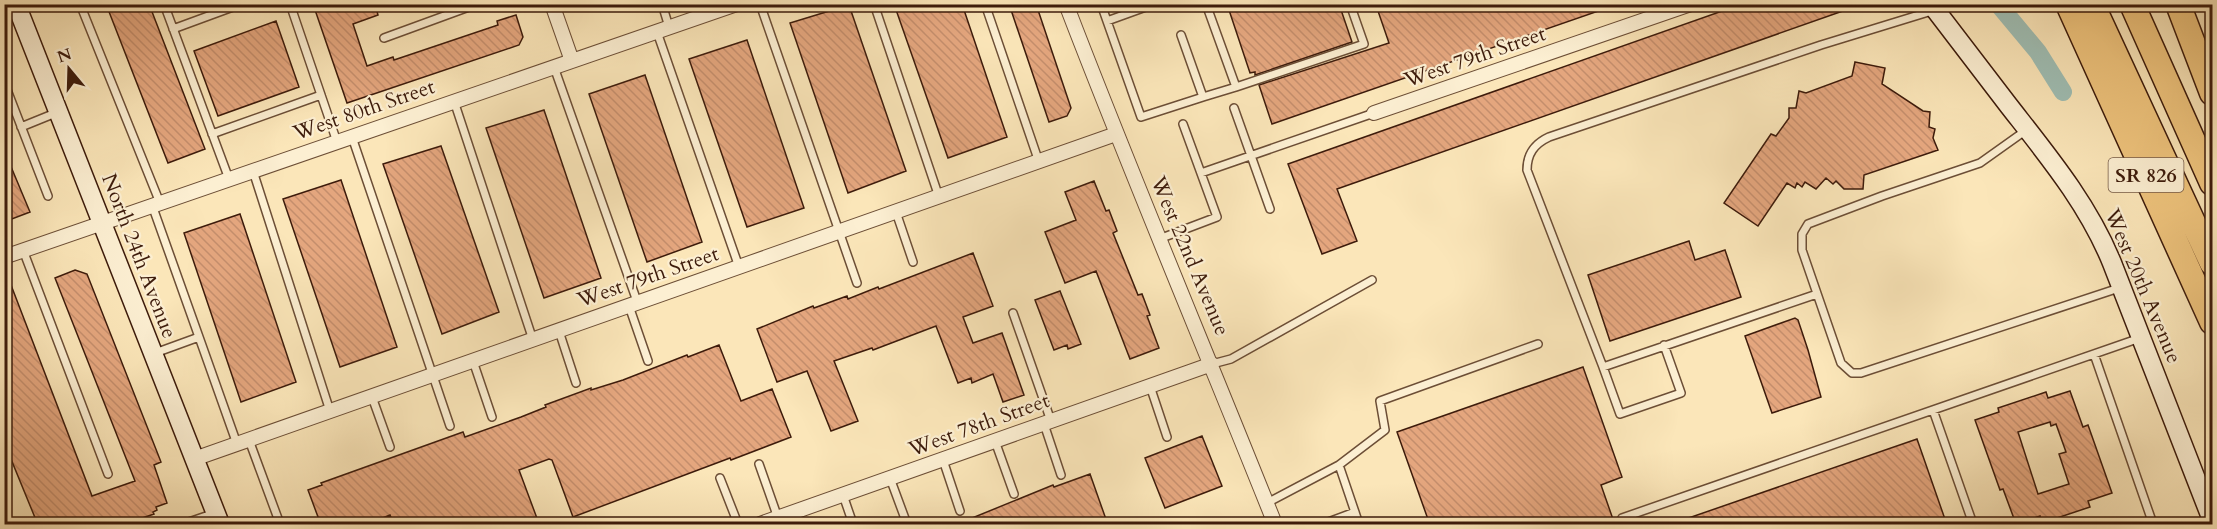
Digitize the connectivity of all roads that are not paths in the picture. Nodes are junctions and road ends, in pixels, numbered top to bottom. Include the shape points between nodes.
1 (16, 4) edge
2 (80, 4) edge
3 (164, 4) edge
4 (241, 4) edge
5 (290, 4) edge
6 (477, 4) edge
7 (552, 4) edge
8 (662, 4) edge
9 (737, 4) edge
10 (760, 4) edge
11 (874, 4) edge
12 (985, 4) edge
13 (1066, 4) edge
14 (1101, 4) edge
15 (1154, 4) edge
16 (1206, 4) edge
17 (1350, 4) edge
18 (1691, 4) edge
19 (2062, 4) edge
20 (2068, 4) edge
21 (2092, 4) edge
22 (2108, 4) edge
23 (2132, 4) edge
24 (2178, 4) edge
25 (1933, 7) edge
26 (1107, 21) junction
27 (2079, 28) junction
28 (173, 29) junction
29 (663, 30) junction
30 (1181, 35) dead end
31 (384, 38) dead end
32 (572, 61) junction
33 (554, 67) junction
34 (4, 82) edge
35 (1236, 87) junction
36 (2212, 93) edge
37 (321, 95) junction
38 (1203, 97) junction
39 (454, 101) junction
40 (1234, 108) dead end
41 (58, 112) junction
42 (1374, 113) joint
43 (1183, 124) dead end
44 (21, 127) junction
45 (2027, 129) junction
46 (212, 134) junction
47 (1116, 134) junction
48 (352, 137) junction
49 (337, 142) junction
50 (1251, 156) junction
51 (1038, 162) junction
52 (253, 171) junction
53 (1201, 172) junction
54 (229, 179) junction
55 (2212, 183) edge
56 (48, 196) dead end
57 (939, 197) junction
58 (156, 204) junction
59 (1270, 209) dead end
60 (896, 212) junction
61 (101, 223) junction
62 (839, 233) junction
63 (2212, 237) edge
64 (1159, 238) junction
65 (23, 250) junction
66 (4, 257) edge
67 (913, 262) dead end
68 (2212, 263) edge
69 (739, 267) junction
70 (1372, 280) dead end
71 (857, 283) dead end
72 (2122, 287) junction
73 (1817, 294) junction
74 (633, 305) junction
75 (1013, 313) dead end
76 (2212, 322) edge
77 (559, 331) junction
78 (2141, 337) junction
79 (199, 338) junction
80 (533, 340) junction
81 (1538, 344) dead end
82 (1664, 345) junction
83 (153, 354) junction
84 (2094, 354) junction
85 (648, 361) dead end
86 (473, 362) junction
87 (1212, 364) junction
88 (1603, 367) junction
89 (431, 376) junction
90 (576, 383) dead end
91 (1150, 386) junction
92 (372, 397) junction
93 (1933, 410) junction
94 (331, 412) junction
95 (492, 417) dead end
96 (1047, 423) junction
97 (450, 426) dead end
98 (1167, 437) dead end
99 (995, 441) junction
100 (243, 442) junction
101 (390, 447) dead end
102 (194, 459) junction
103 (943, 460) junction
104 (759, 464) dead end
105 (1339, 465) junction
106 (108, 474) dead end
107 (1061, 475) dead end
108 (720, 478) dead end
109 (890, 478) junction
110 (1014, 494) dead end
111 (843, 495) junction
112 (1266, 503) junction
113 (960, 511) dead end
114 (1354, 512) junction
115 (778, 518) junction
116 (218, 519) edge
117 (2212, 519) edge
118 (2152, 524) edge
119 (183, 525) edge
120 (280, 525) edge
121 (738, 525) edge
122 (760, 525) edge
123 (853, 525) edge
124 (907, 525) edge
125 (1275, 525) edge
126 (1323, 525) edge
127 (1359, 525) edge
128 (1625, 525) edge
129 (1973, 525) edge

1 - 41 street, North 24th Avenue
2 - 58 lane
3 - 28 lane
4 - 28 lane
5 - 37 lane
6 - 31 lane
7 - 32 street
8 - 29 lane
9 - 29 street, West 80th Street
10 - 62 lane
11 - 57 lane
12 - 51 lane
13 - 47 street, West 22nd Avenue
14 - 26 lane
15 - 26 lane
16 - 35 lane
17 - 35 lane via 1364,44
18 - 42 street, West 79th Street
19 - 27 highway
20 - 27 highway, SR 826
21 - 68 highway
22 - 63 highway
23 - 55 highway
24 - 36 highway
25 - 45 street, West 20th Avenue
25 - 88 lane via 1560,133 1535,146 1527,170
26 - 38 lane via 1141,117
27 - 76 highway, SR 826
28 - 46 lane
29 - 32 street, West 80th Street
29 - 69 lane
30 - 38 lane
32 - 33 street, West 80th Street
33 - 39 street, West 80th Street
33 - 74 lane
34 - 44 lane
35 - 38 lane
37 - 46 lane
37 - 49 lane
39 - 48 street, West 80th Street
39 - 80 lane
40 - 50 lane
41 - 44 lane
41 - 61 street, North 24th Avenue
42 - 50 lane
43 - 53 lane
44 - 56 lane
45 - 72 street, West 20th Avenue via 2088,213
45 - 73 lane via 1980,163 1808,224 1802,234 1802,250
46 - 54 lane
47 - 51 street, West 79th Street
47 - 64 street, West 22nd Avenue
48 - 49 street, West 80th Street
48 - 89 lane
49 - 52 street, West 80th Street
50 - 53 lane
50 - 59 lane
51 - 57 street, West 79th Street
52 - 54 street, West 80th Street
52 - 94 lane
53 - 64 lane via 1217,217
54 - 58 street, West 80th Street
57 - 60 street, West 79th Street
58 - 61 street, West 80th Street
58 - 79 lane
60 - 62 street, West 79th Street
60 - 67 lane
61 - 65 street, West 80th Street
61 - 83 street, North 24th Avenue
62 - 69 street, West 79th Street
62 - 71 lane
64 - 87 street, West 22nd Avenue
65 - 66 street, West 80th Street
65 - 106 lane
69 - 74 street, West 79th Street
70 - 87 lane via 1231,359
72 - 73 lane via 1857,374 1848,371 1838,357
72 - 78 street, West 20th Avenue
73 - 82 lane
74 - 77 street, West 79th Street
74 - 85 lane
75 - 96 lane
77 - 80 street, West 79th Street
77 - 90 lane
78 - 84 lane
78 - 117 street, West 20th Avenue
79 - 83 lane
79 - 100 lane
80 - 86 street, West 79th Street
81 - 105 lane via 1380,401 1385,430
82 - 88 lane
82 - 88 lane via 1681,393 1620,414
83 - 102 street, North 24th Avenue
84 - 93 lane
84 - 118 lane
86 - 89 street, West 79th Street
86 - 95 lane
87 - 91 street, West 78th Street
87 - 112 street, West 22nd Avenue
89 - 92 street, West 79th Street
89 - 97 lane
91 - 96 street, West 78th Street
91 - 98 lane
92 - 94 street, West 79th Street
92 - 101 lane
93 - 128 lane via 1622,518
93 - 129 lane
94 - 100 street, West 79th Street
96 - 99 street, West 78th Street
96 - 107 lane
99 - 103 street, West 78th Street
99 - 110 lane
100 - 102 street, West 79th Street
100 - 120 lane
102 - 116 street, North 24th Avenue
103 - 109 street, West 78th Street
103 - 113 lane
104 - 115 lane
105 - 112 lane
105 - 114 lane
108 - 121 lane
109 - 111 street, West 78th Street
109 - 124 lane
111 - 115 street, West 78th Street
111 - 123 lane
112 - 125 street, West 22nd Avenue
114 - 126 lane
114 - 127 lane
115 - 122 street, West 78th Street
116 - 119 lane

